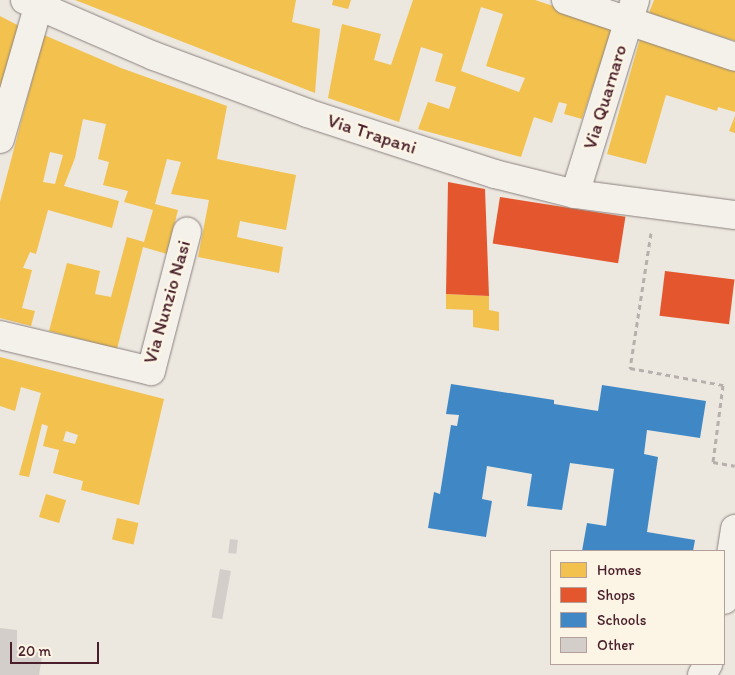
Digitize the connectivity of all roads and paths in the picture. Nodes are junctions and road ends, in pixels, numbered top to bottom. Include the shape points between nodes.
1 (566, 0) edge
2 (31, 3) edge
3 (632, 11) edge
4 (735, 57) edge
5 (0, 139) edge
6 (575, 194) junction
7 (655, 205) junction
8 (735, 215) edge
9 (187, 232) dead end
10 (0, 335) edge
11 (735, 466) edge
12 (735, 529) edge
13 (725, 594) edge

1 - 3 street
2 - 5 street
2 - 6 street, Via Trapani via 154,56 307,113 495,174
3 - 4 street
3 - 6 street, Via Quarnaro
6 - 7 street, Via Trapani
7 - 8 street, Via Trapani
7 - 11 path via 630,368 723,385 713,462
9 - 10 street, Via Nunzio Nasi via 151,371
12 - 13 street

